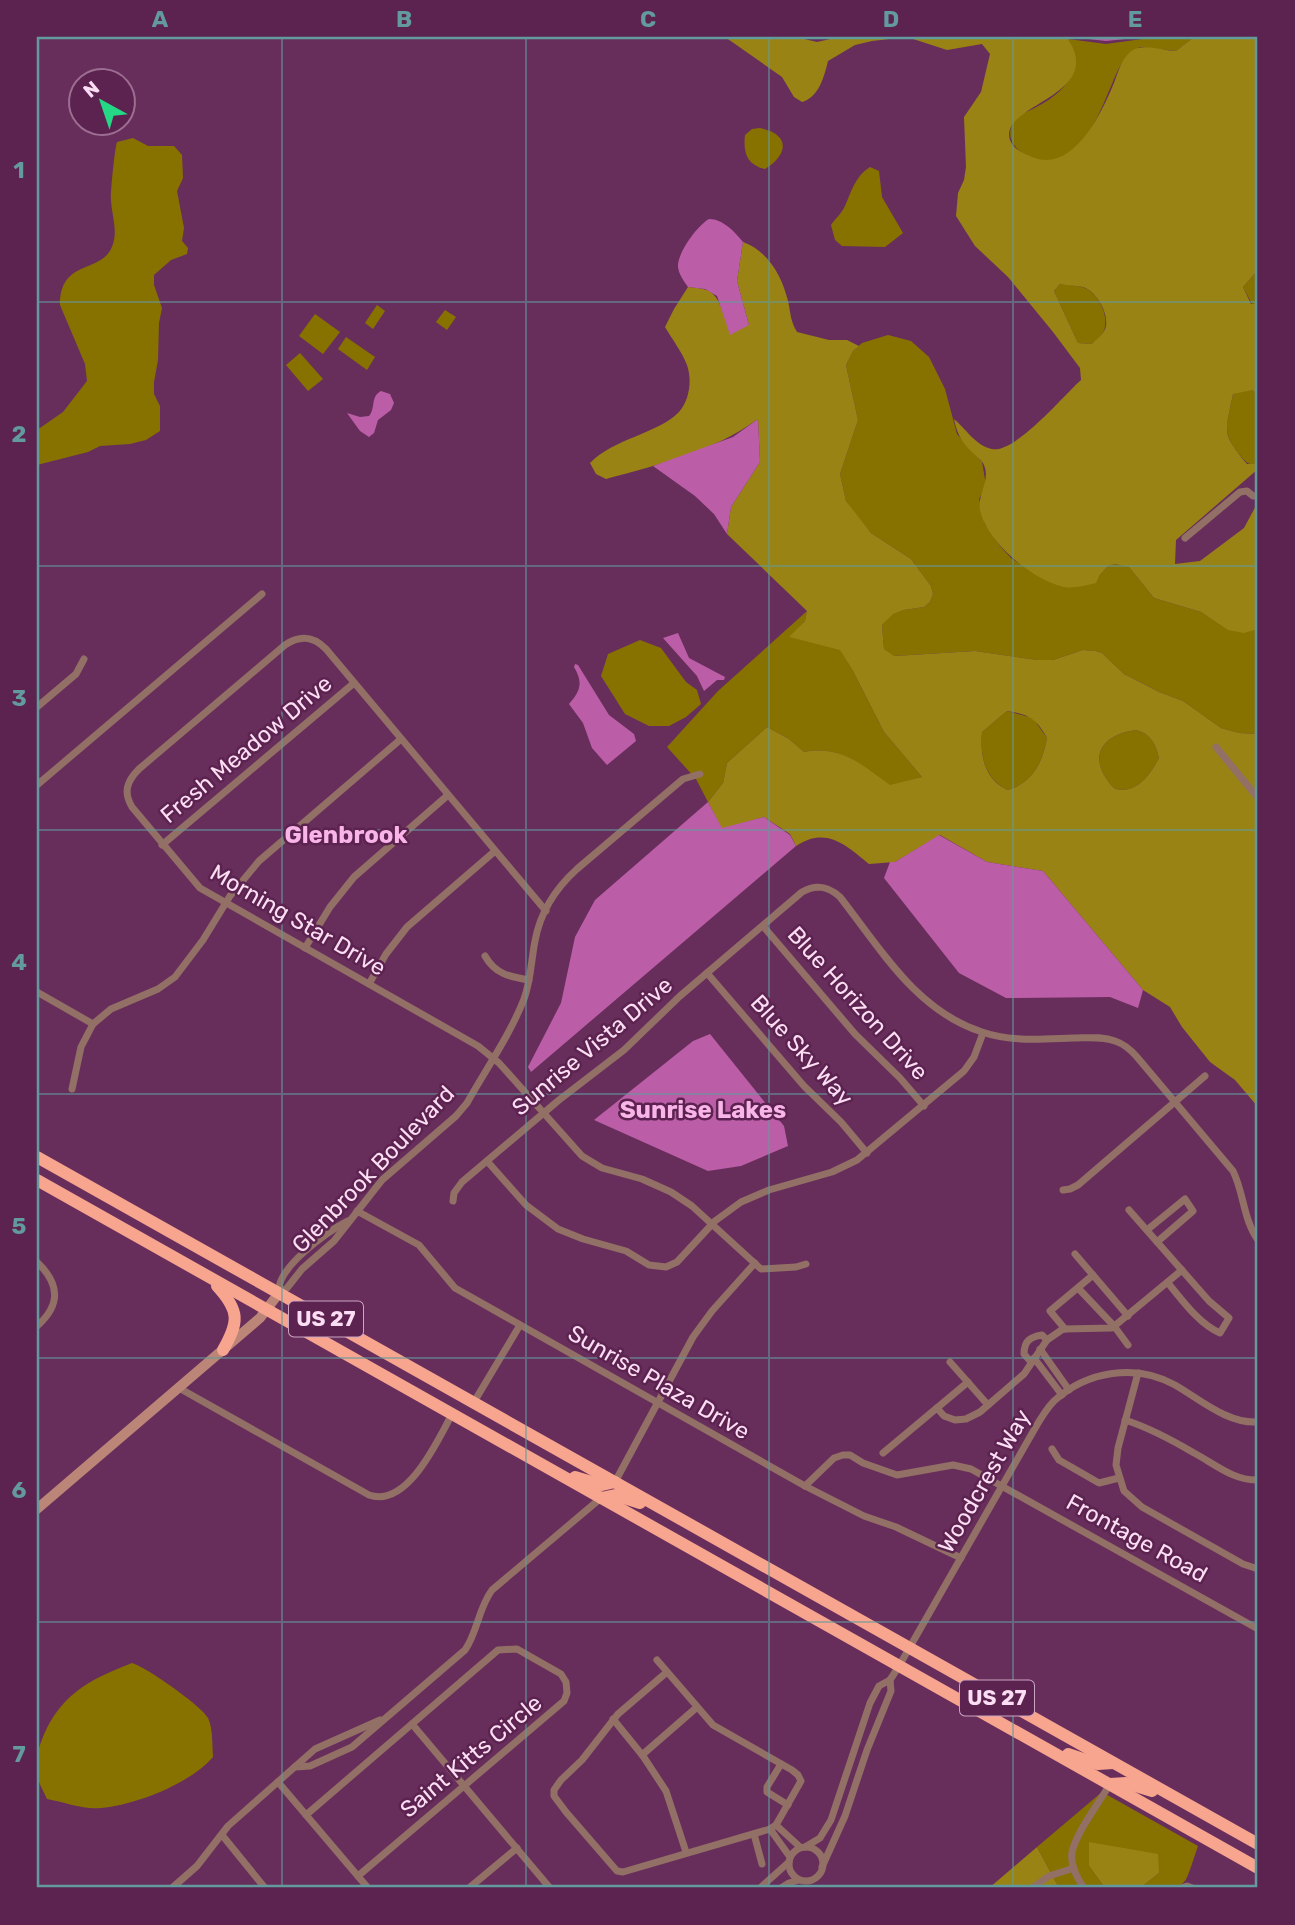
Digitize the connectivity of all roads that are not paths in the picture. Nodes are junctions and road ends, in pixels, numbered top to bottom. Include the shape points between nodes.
1 (1258, 496) edge
2 (1185, 538) dead end
3 (262, 594) dead end
4 (84, 659) dead end
5 (354, 683) junction
6 (38, 705) edge
7 (401, 739) junction
8 (1216, 747) dead end
9 (701, 774) dead end
10 (37, 785) edge
11 (448, 795) junction
12 (1258, 797) edge
13 (162, 845) junction
14 (495, 851) junction
15 (226, 903) junction
16 (545, 911) junction
17 (763, 926) junction
18 (305, 947) junction
19 (485, 956) dead end
20 (707, 973) junction
21 (529, 980) junction
22 (369, 984) junction
23 (37, 992) edge
24 (93, 1024) junction
25 (983, 1033) junction
26 (493, 1057) junction
27 (1205, 1076) dead end
28 (72, 1089) dead end
29 (1175, 1102) junction
30 (924, 1106) junction
31 (543, 1113) junction
32 (867, 1153) junction
33 (37, 1157) edge
34 (487, 1161) junction
35 (37, 1163) edge
36 (59, 1170) junction
37 (37, 1180) edge
38 (1063, 1190) dead end
39 (453, 1201) dead end
40 (1129, 1210) dead end
41 (357, 1211) junction
42 (712, 1225) junction
43 (1147, 1230) junction
44 (1258, 1240) edge
45 (1157, 1242) junction
46 (1075, 1254) dead end
47 (37, 1262) edge
48 (755, 1264) junction
49 (806, 1264) dead end
50 (1182, 1270) junction
51 (1093, 1275) junction
52 (210, 1278) junction
53 (1168, 1283) junction
54 (1078, 1288) junction
55 (279, 1293) junction
56 (268, 1310) junction
57 (1128, 1316) junction
58 (520, 1325) junction
59 (37, 1326) edge
60 (1114, 1326) junction
61 (1065, 1329) junction
62 (1046, 1340) junction
63 (1128, 1345) dead end
64 (1040, 1349) junction
65 (223, 1350) junction
66 (1032, 1360) junction
67 (950, 1362) dead end
68 (1138, 1373) junction
69 (968, 1382) junction
70 (179, 1388) junction
71 (1069, 1390) junction
72 (1062, 1395) junction
73 (474, 1402) junction
74 (658, 1404) junction
75 (988, 1405) junction
76 (937, 1408) junction
77 (452, 1414) junction
78 (1125, 1420) junction
79 (1258, 1422) edge
80 (1052, 1449) dead end
81 (883, 1453) dead end
82 (550, 1469) junction
83 (1119, 1478) junction
84 (1258, 1480) edge
85 (615, 1482) junction
86 (805, 1486) junction
87 (1003, 1486) junction
88 (601, 1498) junction
89 (37, 1509) edge
90 (667, 1512) junction
91 (961, 1558) junction
92 (1258, 1569) edge
93 (1255, 1627) edge
94 (910, 1648) junction
95 (657, 1660) dead end
96 (899, 1666) junction
97 (667, 1672) junction
98 (890, 1680) junction
99 (696, 1708) junction
100 (384, 1718) junction
101 (613, 1719) junction
102 (412, 1724) junction
103 (333, 1739) junction
104 (1041, 1746) junction
105 (339, 1754) junction
106 (642, 1755) junction
107 (1113, 1763) junction
108 (781, 1764) junction
109 (295, 1767) junction
110 (848, 1771) junction
111 (859, 1775) junction
112 (278, 1782) junction
113 (1110, 1784) junction
114 (465, 1787) junction
115 (1182, 1802) junction
116 (788, 1805) junction
117 (306, 1815) junction
118 (773, 1827) junction
119 (754, 1834) junction
120 (222, 1835) junction
121 (1258, 1844) edge
122 (802, 1847) junction
123 (517, 1848) junction
124 (686, 1852) junction
125 (789, 1860) junction
126 (762, 1864) dead end
127 (822, 1867) junction
128 (1074, 1868) junction
129 (1258, 1868) edge
130 (358, 1876) junction
131 (800, 1880) junction
132 (172, 1888) edge
133 (265, 1888) edge
134 (368, 1888) edge
135 (469, 1888) edge
136 (550, 1888) edge
137 (760, 1888) edge
138 (781, 1888) edge
139 (1032, 1888) edge
140 (1084, 1888) edge

1 - 2 street via 1240,492
3 - 10 street
4 - 6 street via 76,674
5 - 7 street, Morning Star Drive
5 - 13 street, Fresh Meadow Drive
5 - 13 street, Morning Star Drive via 323,645 305,634 285,645 139,769 122,792
7 - 11 street, Morning Star Drive
7 - 15 street via 273,848
8 - 12 street
9 - 16 street, Glenbrook Boulevard via 683,779 577,869
11 - 14 street, Morning Star Drive
11 - 18 street via 360,870
13 - 15 street, Morning Star Drive via 200,888
14 - 16 street, Morning Star Drive
14 - 22 street via 413,921
15 - 18 street, Morning Star Drive
15 - 24 street via 181,971 162,987 116,1007
16 - 21 street, Glenbrook Boulevard
17 - 20 street, Sunrise Vista Drive
17 - 25 street, Sunrise Vista Drive via 806,890 830,889 921,997 947,1017
17 - 30 street, Blue Horizon Drive
18 - 22 street, Morning Star Drive
19 - 21 street via 500,973
20 - 31 street, Sunrise Vista Drive via 624,1050
20 - 32 street, Blue Sky Way
21 - 26 street, Glenbrook Boulevard via 520,1008
22 - 26 street, Morning Star Drive
23 - 24 street
24 - 28 street via 81,1047
25 - 29 street via 1022,1040 1115,1041 1137,1057
25 - 30 street via 968,1066
26 - 31 street, Morning Star Drive
26 - 41 street, Glenbrook Boulevard via 460,1112 382,1180
27 - 29 street
29 - 38 street via 1078,1185
29 - 44 street via 1233,1171
30 - 32 street
31 - 34 street, Sunrise Vista Drive
31 - 42 street, Morning Star Drive via 588,1161 664,1188
32 - 42 street via 832,1172 754,1195
33 - 36 highway, US 27
34 - 39 street, Sunrise Vista Drive via 459,1185
34 - 42 street via 520,1200 551,1224 626,1251 654,1267 677,1262
35 - 36 highway
36 - 55 highway, US 27
37 - 52 highway, US 27
40 - 43 street
41 - 55 street, Glenbrook Boulevard via 334,1241
41 - 58 street, Sunrise Plaza Drive via 419,1245 450,1284
42 - 48 street, Morning Star Drive
43 - 45 street
43 - 45 street via 1185,1199 1193,1211
45 - 50 street
46 - 51 street
47 - 59 street via 50,1278 55,1296 50,1313
48 - 49 street via 761,1269
48 - 74 street via 702,1324
50 - 53 street
50 - 53 street via 1229,1318 1220,1333 1193,1312
51 - 54 street
51 - 57 street
52 - 56 highway, US 27
52 - 65 highway via 228,1298 235,1316
53 - 57 street
54 - 60 street
54 - 61 street via 1050,1311
55 - 56 main road
55 - 73 highway, US 27
56 - 65 main road
56 - 77 highway, US 27
57 - 60 street
58 - 73 street
58 - 74 street, Sunrise Plaza Drive
60 - 61 street
60 - 63 street
61 - 62 street
62 - 64 street
62 - 66 street via 1042,1335 1025,1343 1024,1354
64 - 66 street
64 - 71 street
65 - 70 main road
66 - 72 street
66 - 75 street via 1024,1374
67 - 69 street
68 - 71 street, Woodcrest Way via 1100,1375
68 - 78 street
68 - 79 street, Woodcrest Way via 1171,1383 1232,1418
69 - 75 street
69 - 76 street
70 - 77 street via 369,1495 382,1498 398,1491 418,1471
70 - 89 main road
71 - 72 street, Woodcrest Way
72 - 87 street, Woodcrest Way via 1038,1424
73 - 85 highway, US 27
74 - 85 street
74 - 86 street, Sunrise Plaza Drive
75 - 76 street via 966,1419 955,1420
76 - 81 street
77 - 82 highway, US 27
78 - 83 street via 1116,1465
78 - 84 street via 1226,1472
80 - 83 street via 1059,1460 1099,1483
82 - 85 highway via 602,1485
82 - 88 highway, US 27
83 - 92 street via 1142,1507
85 - 90 highway, US 27
86 - 87 street, Frontage Road via 834,1458 850,1455 897,1475 953,1465
86 - 91 street, Sunrise Plaza Drive
87 - 91 street, Woodcrest Way
87 - 93 street, Frontage Road
88 - 90 highway via 615,1495
88 - 96 highway, US 27
88 - 100 street via 492,1590 480,1608 465,1650
90 - 94 highway, US 27
91 - 94 street, Woodcrest Way
94 - 96 street, Woodcrest Way
94 - 107 highway, US 27
95 - 97 street
96 - 98 street, Woodcrest Way
96 - 104 highway, US 27
97 - 99 street
97 - 101 street
98 - 110 street via 879,1686 870,1703
98 - 111 street via 891,1691
99 - 106 street
99 - 108 street via 713,1725
100 - 103 street
100 - 105 street
101 - 106 street
101 - 124 street via 556,1786 554,1796 617,1871
102 - 114 street
102 - 114 street, Saint Kitts Circle via 498,1650 517,1649 561,1674 566,1682 564,1701
102 - 117 street, Saint Kitts Circle
103 - 105 street
103 - 109 street
104 - 107 highway via 1098,1764
104 - 113 highway, US 27
105 - 109 street
106 - 124 street via 666,1791
107 - 115 highway, US 27
108 - 116 street via 801,1782
108 - 116 street via 767,1792
109 - 112 street
110 - 111 street
110 - 122 street via 826,1830
111 - 127 street
112 - 117 street
112 - 120 street
113 - 115 highway via 1126,1783
113 - 128 street via 1078,1838 1072,1853
113 - 129 highway, US 27
114 - 123 street
114 - 130 street, Saint Kitts Circle
115 - 121 highway, US 27
116 - 118 street
117 - 130 street
118 - 119 street
118 - 122 street
118 - 125 street
119 - 124 street
119 - 126 street
120 - 132 street
120 - 133 street
122 - 125 street
122 - 127 street via 818,1853
123 - 135 street
123 - 136 street
125 - 131 street via 791,1873
125 - 137 street
127 - 131 street via 811,1880
128 - 139 street
128 - 140 street
130 - 134 street
131 - 138 street

